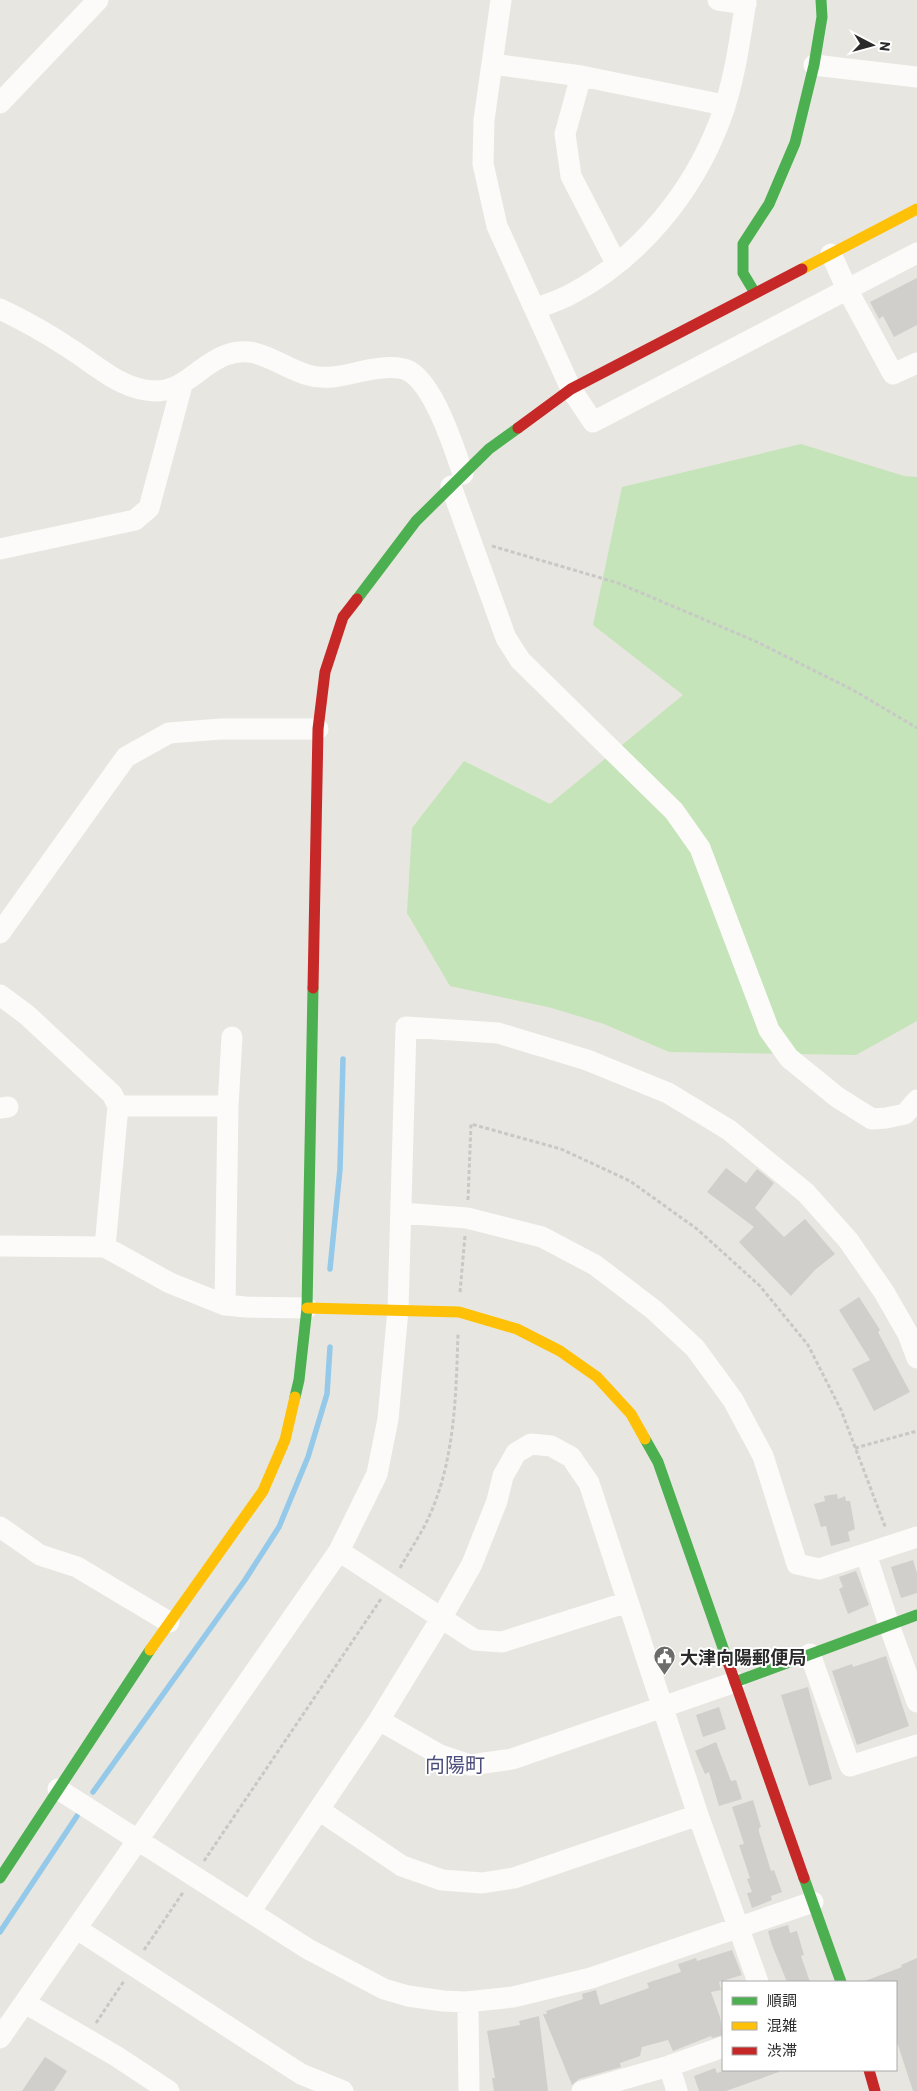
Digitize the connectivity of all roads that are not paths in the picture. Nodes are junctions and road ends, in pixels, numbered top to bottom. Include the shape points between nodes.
1 (98, 0) edge
2 (502, 0) edge
3 (718, 0) edge
4 (821, 0) edge
5 (746, 2) edge
6 (492, 64) junction
7 (814, 65) junction
8 (581, 76) junction
9 (917, 77) edge
10 (0, 103) edge
11 (724, 105) junction
12 (917, 209) edge
13 (917, 253) edge
14 (831, 254) junction
15 (616, 263) junction
16 (847, 289) junction
17 (756, 293) junction
18 (0, 309) edge
19 (534, 309) junction
20 (917, 362) edge
21 (182, 385) junction
22 (571, 389) junction
23 (457, 480) junction
24 (0, 548) edge
25 (318, 729) junction
26 (0, 933) edge
27 (0, 995) edge
28 (232, 1036) dead end
29 (917, 1100) edge
30 (118, 1106) junction
31 (228, 1106) junction
32 (402, 1213) junction
33 (0, 1246) edge
34 (105, 1247) junction
35 (225, 1305) junction
36 (307, 1308) junction
37 (398, 1310) junction
38 (912, 1332) edge
39 (917, 1358) edge
40 (0, 1527) edge
41 (917, 1537) edge
42 (339, 1550) junction
43 (866, 1554) junction
44 (628, 1602) junction
45 (917, 1615) edge
46 (442, 1617) junction
47 (169, 1622) junction
48 (889, 1625) junction
49 (810, 1654) junction
50 (735, 1682) junction
51 (916, 1696) edge
52 (663, 1706) junction
53 (379, 1720) junction
54 (917, 1745) edge
55 (58, 1790) junction
56 (319, 1810) junction
57 (698, 1815) junction
58 (138, 1840) junction
59 (0, 1878) edge
60 (813, 1902) junction
61 (250, 1912) junction
62 (740, 1928) junction
63 (77, 1929) junction
64 (758, 1981) edge
65 (841, 1981) edge
66 (466, 2002) junction
67 (26, 2003) junction
68 (0, 2038) edge
69 (722, 2047) edge
70 (669, 2066) junction
71 (869, 2071) edge
72 (169, 2091) edge
73 (343, 2091) edge
74 (469, 2091) edge
75 (582, 2091) edge
76 (677, 2091) edge
77 (876, 2091) edge

1 - 10 street
2 - 6 street
3 - 5 street
4 - 7 street via 822,17
5 - 11 street via 736,61
6 - 8 street
6 - 19 street via 484,120 483,164 496,226
7 - 9 street
7 - 17 street via 795,143 769,204 743,244 744,274
8 - 11 street
8 - 15 street via 565,134 571,176
11 - 15 street via 720,122 689,185 654,230
12 - 14 street
13 - 16 street
14 - 16 street
14 - 17 street
15 - 19 street via 573,294
16 - 20 street via 894,374
16 - 22 street via 593,422
17 - 22 street
18 - 21 street via 66,346 126,386 162,391
19 - 22 street
21 - 23 street via 226,355 252,351 307,375 324,378 387,367 409,371 428,390 448,431
21 - 24 street via 149,508 134,520
22 - 23 street via 489,449
23 - 25 street via 416,521 343,616 325,672
23 - 29 street via 470,540 506,638 520,660 674,812 700,848 769,1030 789,1058 837,1097 872,1119 905,1114
25 - 26 street via 221,729 169,733 126,757
25 - 36 street
27 - 30 street via 112,1094
28 - 31 street
30 - 31 street
30 - 34 street
31 - 35 street
32 - 37 street
32 - 38 street via 406,1027 498,1033 587,1060 668,1093 729,1130 806,1192 848,1240
32 - 43 street via 467,1218 542,1237 596,1265 654,1310 695,1348 733,1400 763,1456 798,1564 819,1569
33 - 34 street
34 - 35 street via 170,1283
35 - 36 street
36 - 37 street
36 - 47 street via 299,1380 285,1440 263,1491
37 - 42 street via 388,1419 377,1474
37 - 50 street via 459,1312 517,1329 560,1351 598,1377 631,1414 658,1462
38 - 39 street
40 - 47 street via 40,1555 77,1567
41 - 43 street
42 - 46 street
42 - 58 street
43 - 48 street
44 - 46 street via 502,1642 475,1640
44 - 46 street via 589,1483 571,1457 551,1446 532,1444 516,1453 503,1476 497,1501 472,1564
44 - 52 street
45 - 48 street
46 - 53 street
47 - 55 street
48 - 49 street
48 - 51 street
49 - 50 street
49 - 54 street via 850,1766
50 - 52 street
50 - 60 street
52 - 53 street via 512,1759 470,1765 440,1756
52 - 57 street
53 - 56 street
55 - 58 street
55 - 59 street
56 - 57 street via 402,1866 442,1880 482,1883 514,1878
56 - 61 street
57 - 62 street
58 - 61 street
58 - 63 street
60 - 62 street
60 - 65 street
61 - 66 street via 308,1949 384,1989 408,1996
62 - 64 street
62 - 66 street via 591,1978 512,1997
63 - 67 street
63 - 73 street via 301,2074
66 - 74 street
67 - 68 street
67 - 72 street
69 - 70 street
70 - 75 street
70 - 76 street
71 - 77 street

